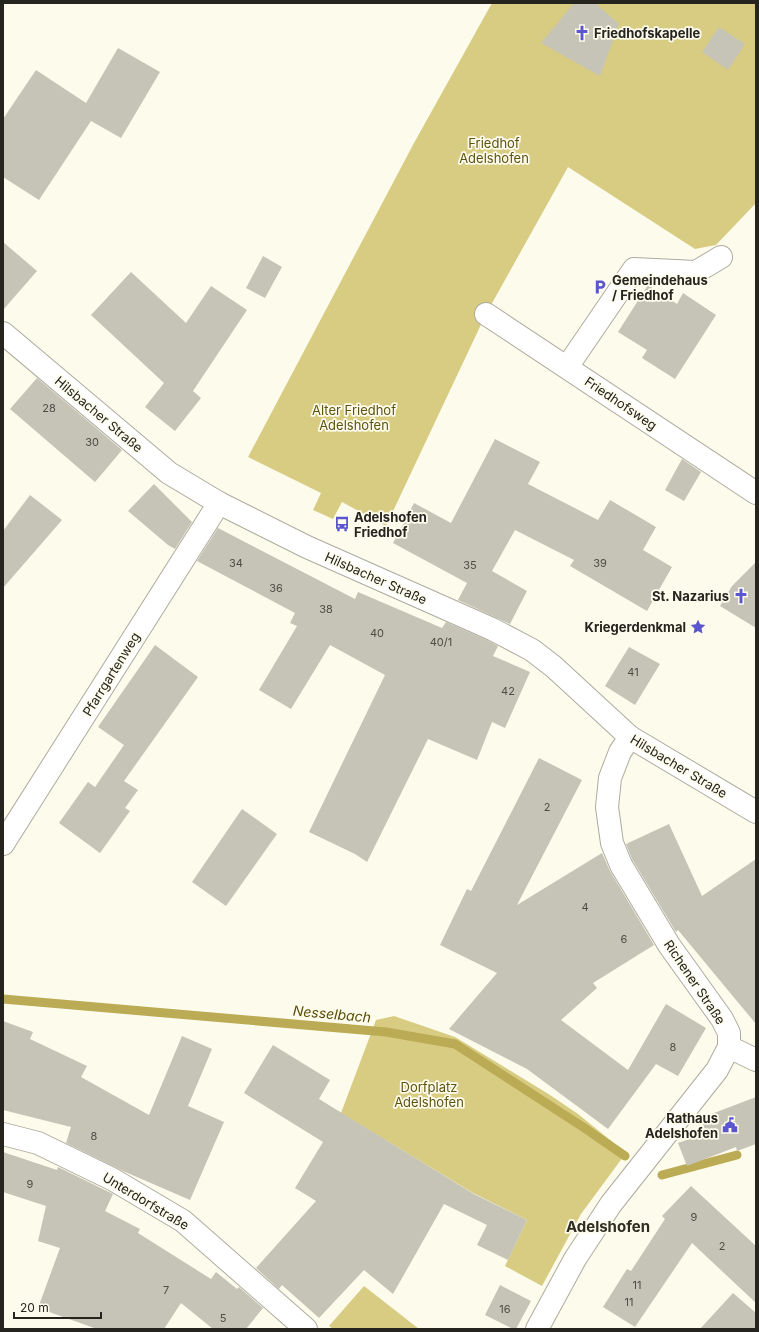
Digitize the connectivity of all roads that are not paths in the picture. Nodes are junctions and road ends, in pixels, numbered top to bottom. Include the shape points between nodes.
1 (721, 257) dead end
2 (486, 314) dead end
3 (3, 333) edge
4 (567, 367) junction
5 (756, 493) edge
6 (219, 504) junction
7 (630, 737) junction
8 (756, 812) edge
9 (3, 844) edge
10 (729, 1047) junction
11 (756, 1060) edge
12 (3, 1134) edge
13 (306, 1329) edge
14 (537, 1329) edge

1 - 4 street via 696,272 634,269
2 - 4 street, Friedhofsweg
3 - 6 street, Hilsbacher Straße via 169,473
4 - 5 street, Friedhofsweg
6 - 7 street, Hilsbacher Straße via 307,547 492,629 532,650
6 - 9 street, Pfarrgartenweg
7 - 8 street, Hilsbacher Straße
7 - 10 street, Richener Straße via 620,752 610,778 607,807 612,843 621,865 669,945 722,1019 729,1033
10 - 11 street
10 - 14 street via 718,1070 611,1204 575,1259
12 - 13 street, Unterdorfstraße via 38,1143 112,1179 183,1220

